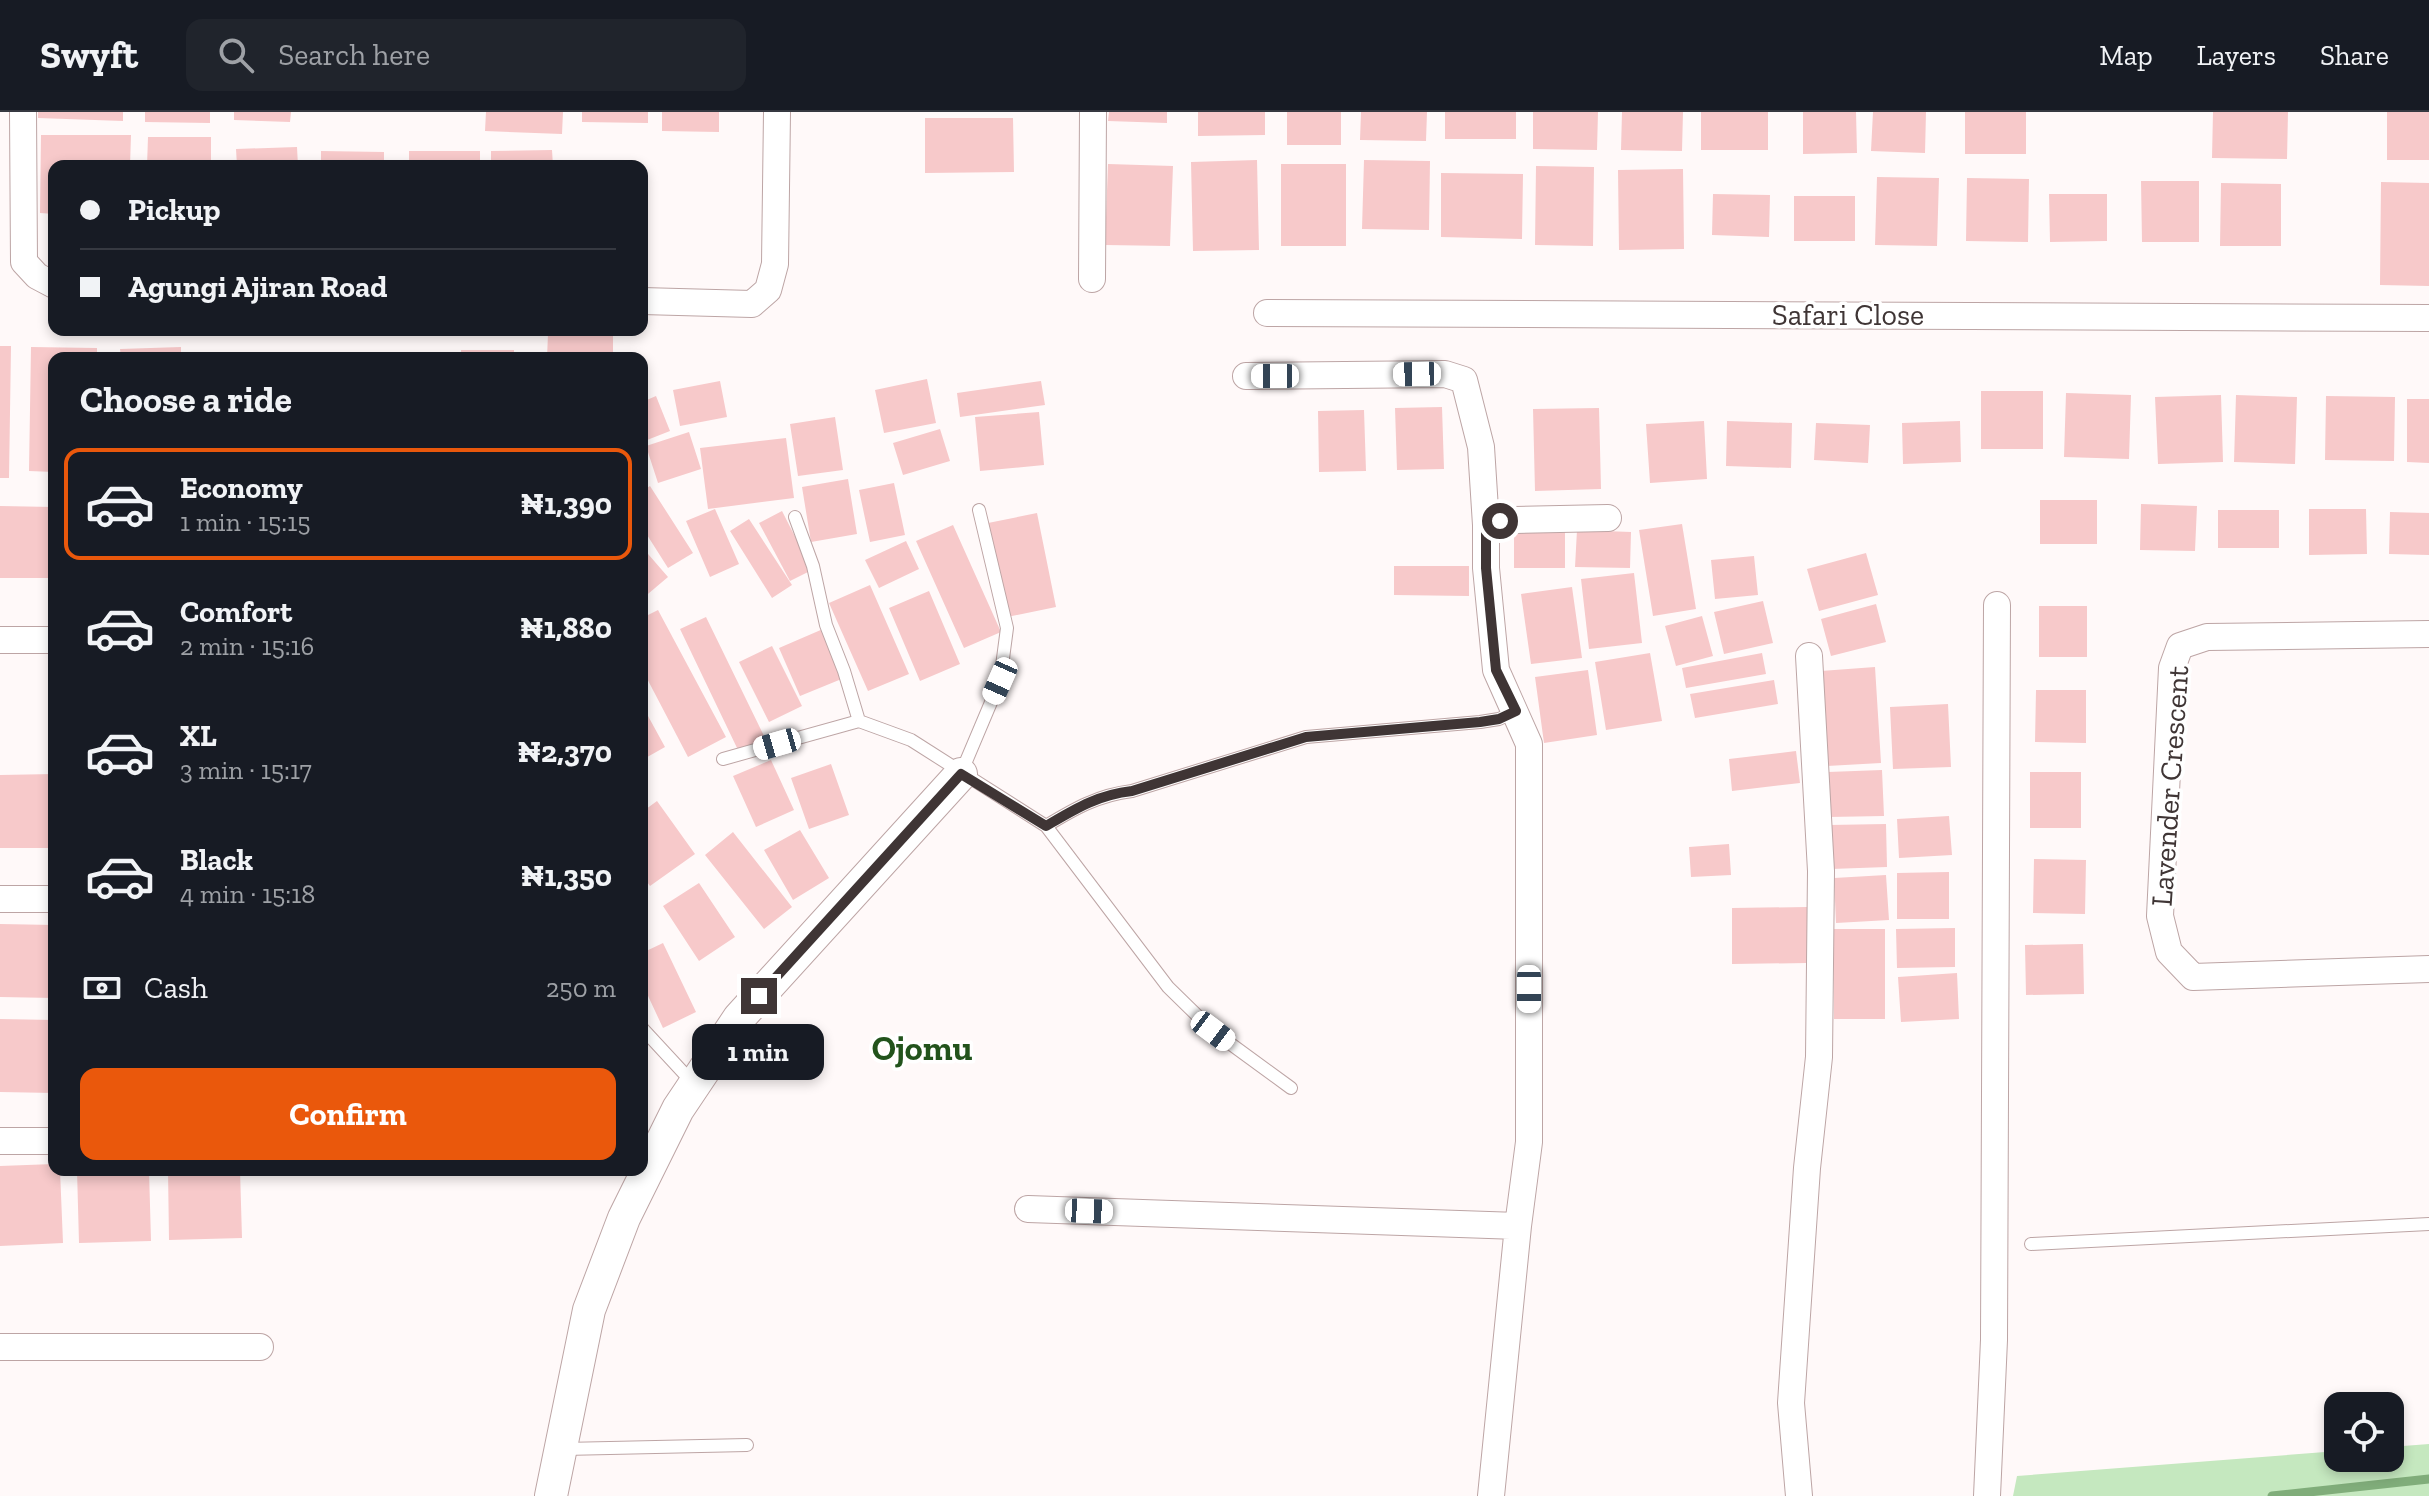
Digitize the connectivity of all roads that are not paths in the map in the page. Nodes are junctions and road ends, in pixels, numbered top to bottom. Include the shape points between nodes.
1 (23, 112) edge
2 (777, 112) edge
3 (1093, 112) edge
4 (1092, 279) dead end
5 (48, 282) edge
6 (648, 301) edge
7 (1267, 313) dead end
8 (2429, 318) edge
9 (1246, 376) dead end
10 (979, 510) dead end
11 (795, 517) dead end
12 (1608, 518) dead end
13 (1486, 525) junction
14 (1997, 605) dead end
15 (2429, 634) edge
16 (0, 640) edge
17 (48, 640) edge
18 (1809, 656) dead end
19 (1516, 711) junction
20 (859, 721) junction
21 (723, 759) dead end
22 (961, 774) junction
23 (1046, 826) junction
24 (0, 899) edge
25 (48, 899) edge
26 (2429, 969) edge
27 (648, 1034) edge
28 (695, 1084) junction
29 (1291, 1088) dead end
30 (0, 1141) edge
31 (48, 1141) edge
32 (648, 1170) edge
33 (645, 1176) edge
34 (1028, 1209) dead end
35 (2429, 1224) edge
36 (1518, 1226) junction
37 (2031, 1244) dead end
38 (0, 1347) edge
39 (260, 1347) dead end
40 (747, 1445) dead end
41 (560, 1449) junction
42 (551, 1496) edge
43 (1491, 1496) edge
44 (1799, 1496) edge
45 (1987, 1496) edge

1 - 5 street via 24,262
2 - 6 street via 775,264 768,290 752,304
3 - 4 street
7 - 8 street, Safari Close
9 - 13 street via 1445,374 1464,380 1481,447
10 - 22 lane via 1007,628 1000,681
11 - 20 lane
12 - 13 street
13 - 19 street via 1496,670
14 - 45 street via 1994,1340
15 - 26 street, Lavender Crescent via 2207,637 2180,646 2172,668 2160,916 2169,952 2193,977
16 - 17 street
18 - 44 street via 1821,871 1819,1057 1791,1403
19 - 23 lane via 1480,722 1306,737 1107,794
19 - 36 street via 1529,744 1529,1142
20 - 21 lane
20 - 22 lane via 911,740
22 - 23 lane
22 - 28 street via 739,1018
23 - 29 lane via 1168,987 1213,1031
24 - 25 street
27 - 28 lane
28 - 32 street
30 - 31 street
33 - 41 street via 589,1310
34 - 36 street
35 - 37 lane
36 - 43 street
38 - 39 street
40 - 41 lane
41 - 42 street

